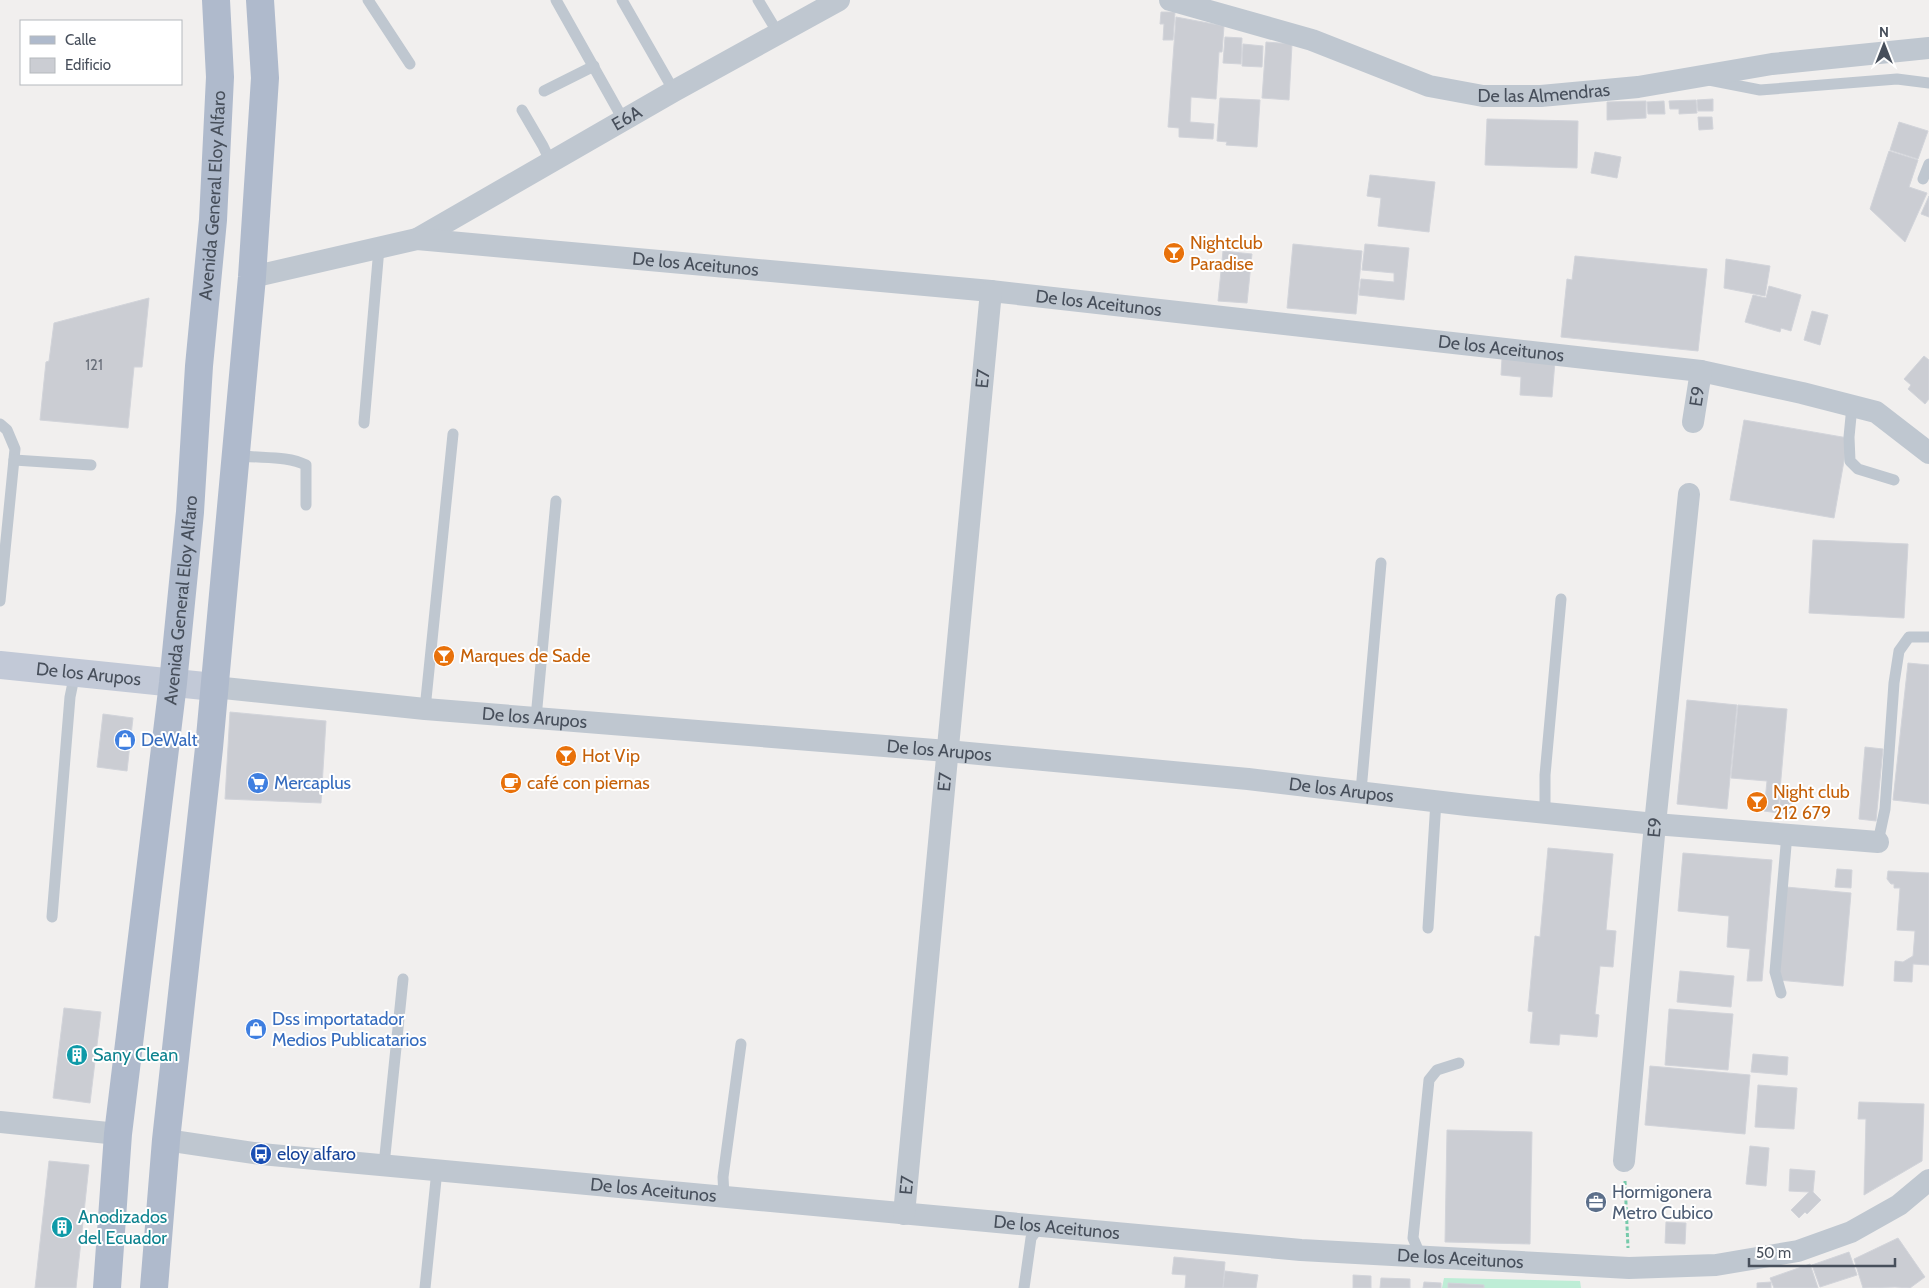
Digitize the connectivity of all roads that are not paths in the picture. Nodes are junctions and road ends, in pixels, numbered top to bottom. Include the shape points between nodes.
1 (216, 0) edge
2 (260, 0) edge
3 (368, 0) edge
4 (556, 0) edge
5 (622, 0) edge
6 (758, 0) edge
7 (839, 0) edge
8 (1170, 0) edge
9 (778, 33) junction
10 (1929, 48) edge
11 (410, 64) dead end
12 (594, 66) junction
13 (1695, 77) junction
14 (1929, 83) edge
15 (544, 91) dead end
16 (674, 91) junction
17 (522, 110) dead end
18 (624, 122) junction
19 (550, 163) junction
20 (1929, 164) edge
21 (1923, 179) dead end
22 (418, 239) junction
23 (379, 248) junction
24 (252, 277) junction
25 (991, 291) junction
26 (1701, 371) junction
27 (1852, 406) junction
28 (1693, 422) dead end
29 (364, 423) dead end
30 (0, 424) edge
31 (453, 434) dead end
32 (1929, 453) edge
33 (236, 455) junction
34 (14, 460) junction
35 (92, 465) dead end
36 (1894, 480) dead end
37 (1689, 494) dead end
38 (556, 501) dead end
39 (306, 505) dead end
40 (1381, 563) dead end
41 (1561, 598) dead end
42 (0, 601) edge
43 (1929, 637) edge
44 (0, 665) edge
45 (75, 673) junction
46 (173, 683) junction
47 (214, 687) junction
48 (425, 709) junction
49 (536, 718) junction
50 (947, 751) junction
51 (1361, 792) junction
52 (1436, 802) junction
53 (1545, 812) junction
54 (1655, 824) junction
55 (1787, 834) junction
56 (1878, 842) joint
57 (52, 917) dead end
58 (1428, 928) dead end
59 (403, 979) dead end
60 (1782, 993) dead end
61 (741, 1044) dead end
62 (1459, 1063) dead end
63 (0, 1122) edge
64 (118, 1134) junction
65 (166, 1140) junction
66 (1624, 1161) road end
67 (384, 1165) junction
68 (437, 1170) junction
69 (1929, 1180) edge
70 (724, 1197) junction
71 (904, 1214) junction
72 (1040, 1226) junction
73 (1421, 1256) junction
74 (107, 1288) edge
75 (154, 1288) edge
76 (425, 1288) edge
77 (1024, 1288) edge

1 - 46 main road, Avenida General Eloy Alfaro via 220,76 213,220
2 - 24 main road via 265,78
3 - 11 lane
4 - 12 lane
5 - 16 lane
6 - 9 lane
7 - 9 street, E6A
8 - 13 street, De las Almendras via 1312,40 1429,86 1483,96 1541,96
9 - 16 street, E6A
10 - 13 street, De las Almendras via 1772,64
12 - 15 lane
12 - 18 lane
13 - 14 lane via 1760,90 1897,79
16 - 18 street, E6A
17 - 19 lane
18 - 19 street, E6A
19 - 22 street, E6A
20 - 21 lane
22 - 23 street, De los Aceitunos
22 - 25 street, De los Aceitunos
23 - 24 street, De los Aceitunos
23 - 29 lane
24 - 33 main road
25 - 26 street, De los Aceitunos
25 - 50 street, E7
26 - 27 street, De los Aceitunos
26 - 28 street, E9
27 - 32 street, De los Aceitunos via 1876,412
27 - 36 lane via 1850,461 1858,469
30 - 34 lane via 8,430 15,449
31 - 48 lane
33 - 39 lane via 296,460 306,465
33 - 47 main road
34 - 35 lane
34 - 42 lane
37 - 54 street, E9
38 - 49 lane
40 - 51 lane
41 - 53 lane via 1545,775
43 - 56 lane via 1909,637 1899,651 1885,809
44 - 45 street, De los Arupos
45 - 46 street, De los Arupos
45 - 57 lane via 70,697
46 - 47 street, De los Arupos
46 - 64 main road, Avenida General Eloy Alfaro
47 - 48 street, De los Arupos
47 - 65 main road
48 - 49 street, De los Arupos
49 - 50 street, De los Arupos
50 - 51 street, De los Arupos
50 - 71 street, E7
51 - 52 street, De los Arupos
52 - 53 street, De los Arupos
52 - 58 lane
53 - 54 street, De los Arupos
54 - 55 street, De los Arupos
54 - 66 street, E9
55 - 56 street, De los Arupos
55 - 60 lane via 1775,972
59 - 67 lane
61 - 70 lane via 723,1177
62 - 73 lane via 1437,1070 1429,1080 1414,1238
63 - 64 street
64 - 74 main road, Avenida General Eloy Alfaro
65 - 67 street, De los Aceitunos via 261,1154
65 - 75 main road
67 - 68 street, De los Aceitunos
68 - 70 street, De los Aceitunos
68 - 76 lane
69 - 73 street, De los Aceitunos via 1899,1205 1851,1232 1798,1251 1716,1265 1629,1268
70 - 71 street, De los Aceitunos
71 - 72 street, De los Aceitunos
72 - 73 street, De los Aceitunos via 1301,1250
72 - 77 lane via 1031,1238

